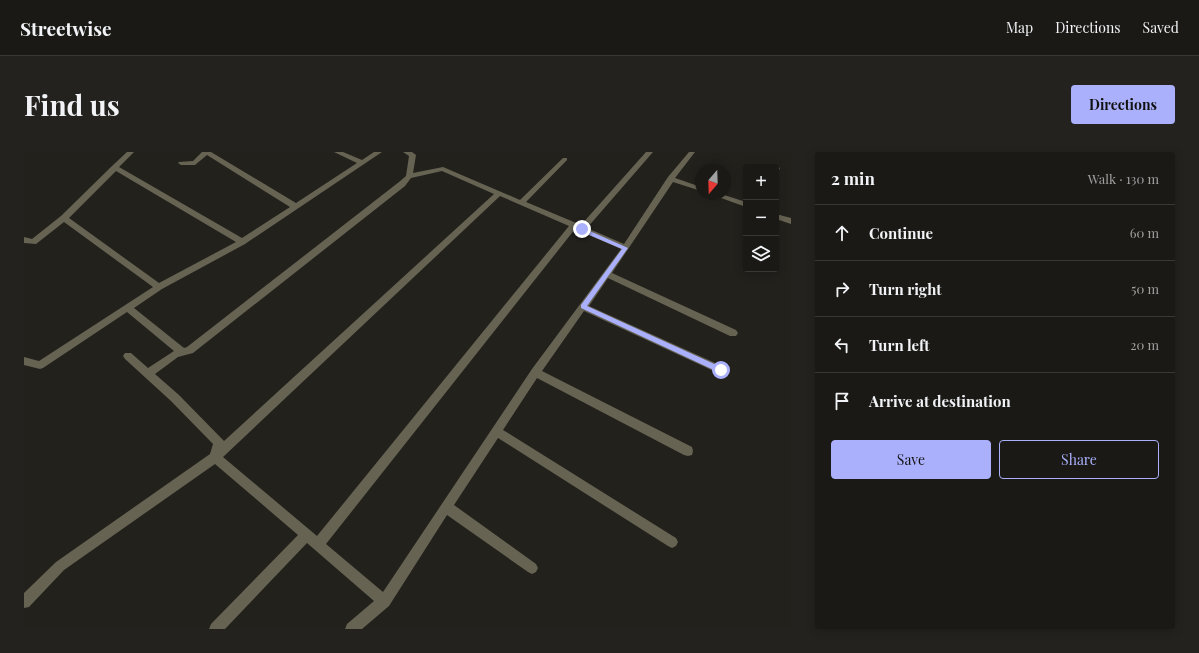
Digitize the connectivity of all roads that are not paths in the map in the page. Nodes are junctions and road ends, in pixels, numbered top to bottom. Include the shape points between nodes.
1 (131, 152) edge
2 (337, 152) edge
3 (379, 152) edge
4 (406, 152) edge
5 (650, 152) edge
6 (692, 152) edge
7 (565, 159) dead end
8 (181, 163) dead end
9 (362, 163) junction
10 (114, 167) junction
11 (409, 176) junction
12 (671, 179) junction
13 (695, 188) edge
14 (499, 193) junction
15 (731, 200) edge
16 (522, 203) junction
17 (743, 204) edge
18 (296, 207) junction
19 (779, 217) edge
20 (64, 218) junction
21 (791, 222) edge
22 (577, 227) junction
23 (24, 240) edge
24 (33, 242) junction
25 (242, 242) junction
26 (626, 248) junction
27 (24, 249) edge
28 (607, 274) junction
29 (159, 287) junction
30 (583, 307) junction
31 (128, 308) junction
32 (733, 333) dead end
33 (182, 352) junction
34 (128, 356) dead end
35 (24, 361) edge
36 (721, 370) dead end
37 (535, 372) junction
38 (148, 374) junction
39 (496, 431) junction
40 (688, 451) dead end
41 (214, 457) junction
42 (446, 506) junction
43 (306, 535) junction
44 (672, 542) dead end
45 (318, 545) junction
46 (532, 568) dead end
47 (384, 601) junction
48 (24, 602) edge
49 (216, 629) edge
50 (352, 629) edge

1 - 10 street
2 - 9 street
3 - 9 street
4 - 11 street via 413,155
5 - 22 street
6 - 12 street
7 - 16 street
8 - 18 street via 194,163 206,152
9 - 18 street
10 - 20 street
10 - 25 street
11 - 14 street via 443,168
11 - 33 street via 190,350
12 - 13 street
12 - 26 street
14 - 16 street
14 - 41 street
15 - 17 street
16 - 22 street
18 - 25 street
19 - 21 street
20 - 24 street
20 - 29 street
22 - 26 street
22 - 45 street
23 - 24 street
24 - 27 street
25 - 29 street
26 - 28 street
28 - 30 street
28 - 32 street
29 - 31 street
30 - 36 street
30 - 37 street
31 - 33 street
31 - 35 street via 40,365
33 - 38 street via 175,354
34 - 38 street
37 - 39 street
37 - 40 street
38 - 41 street via 219,442
39 - 42 street
39 - 44 street
41 - 43 street
41 - 48 street via 60,566
42 - 46 street
42 - 47 street
43 - 45 street
43 - 49 street
45 - 47 street
47 - 50 street

